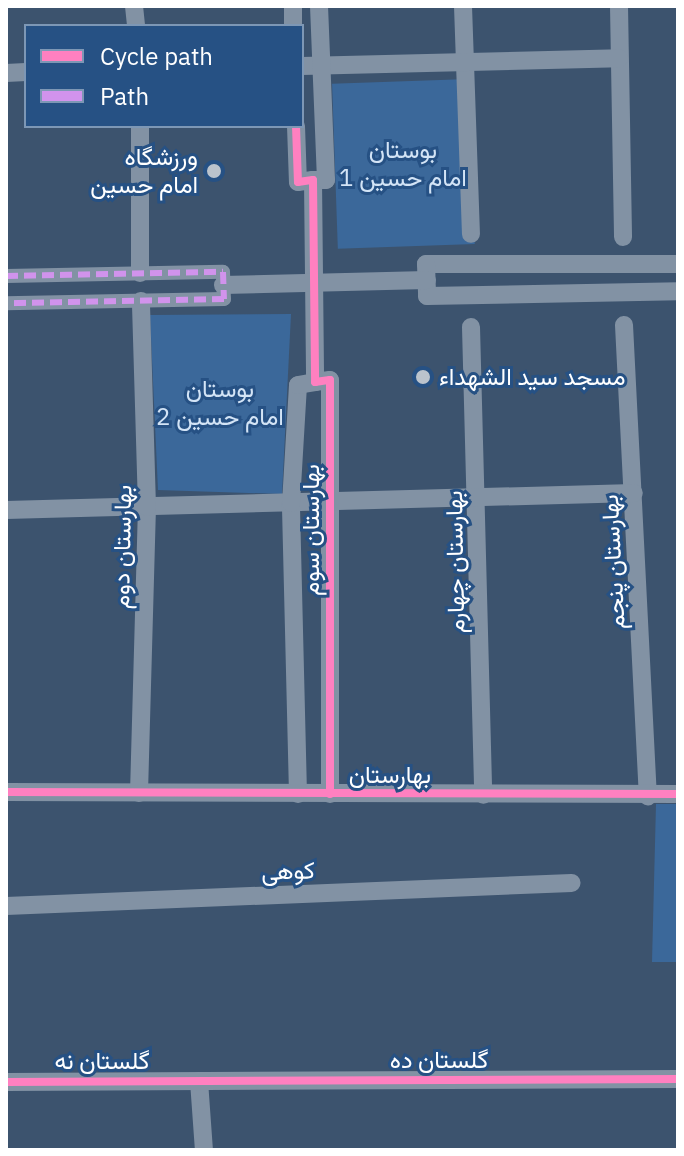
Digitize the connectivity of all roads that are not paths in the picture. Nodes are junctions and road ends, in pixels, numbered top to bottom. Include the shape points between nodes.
1 (319, 6) edge
2 (463, 6) edge
3 (619, 6) edge
4 (619, 58) junction
5 (465, 62) junction
6 (311, 66) edge
7 (140, 128) edge
8 (296, 128) edge
9 (313, 180) junction
10 (471, 234) dead end
11 (623, 237) dead end
12 (678, 264) edge
13 (140, 273) junction
14 (6, 276) edge
15 (427, 280) junction
16 (318, 283) junction
17 (678, 291) edge
18 (224, 292) junction
19 (141, 301) junction
20 (6, 303) edge
21 (624, 325) dead end
22 (471, 327) dead end
23 (315, 382) junction
24 (634, 493) junction
25 (478, 498) junction
26 (332, 502) junction
27 (291, 503) junction
28 (147, 507) junction
29 (6, 510) edge
30 (6, 792) edge
31 (139, 793) junction
32 (298, 794) junction
33 (330, 794) junction
34 (678, 794) edge
35 (483, 795) junction
36 (648, 796) junction
37 (572, 883) dead end
38 (6, 906) edge
39 (678, 1079) edge
40 (199, 1081) junction
41 (6, 1082) edge
42 (204, 1150) edge

1 - 6 street
2 - 5 street
3 - 4 street
4 - 5 street
4 - 11 street
5 - 6 street
5 - 10 street
6 - 9 street via 326,180
7 - 13 street
8 - 9 street via 298,182
9 - 16 street
12 - 15 street via 426,264
13 - 14 street
13 - 18 street via 223,272
15 - 16 street
15 - 17 street via 427,296
16 - 18 street
16 - 23 street
18 - 19 street
19 - 20 street
19 - 28 street, بهارستان دوم
21 - 24 street, بهارستان پنجم
22 - 25 street, بهارستان چهارم
23 - 26 street, بهارستان سوم via 330,380
23 - 27 street, بهارستان سوم via 298,385
24 - 25 street
24 - 36 street, بهارستان پنجم
25 - 26 street
25 - 35 street, بهارستان چهارم
26 - 27 street
26 - 33 street, بهارستان سوم
27 - 28 street
27 - 32 street, بهارستان سوم
28 - 29 street
28 - 31 street, بهارستان دوم
30 - 31 street, بهارستان
31 - 32 street, بهارستان
32 - 33 street, بهارستان
33 - 35 street, بهارستان
34 - 36 street, بهارستان
35 - 36 street, بهارستان
37 - 38 street, کوهی
39 - 40 street, گلستان ده
40 - 41 street, گلستان نه
40 - 42 street

